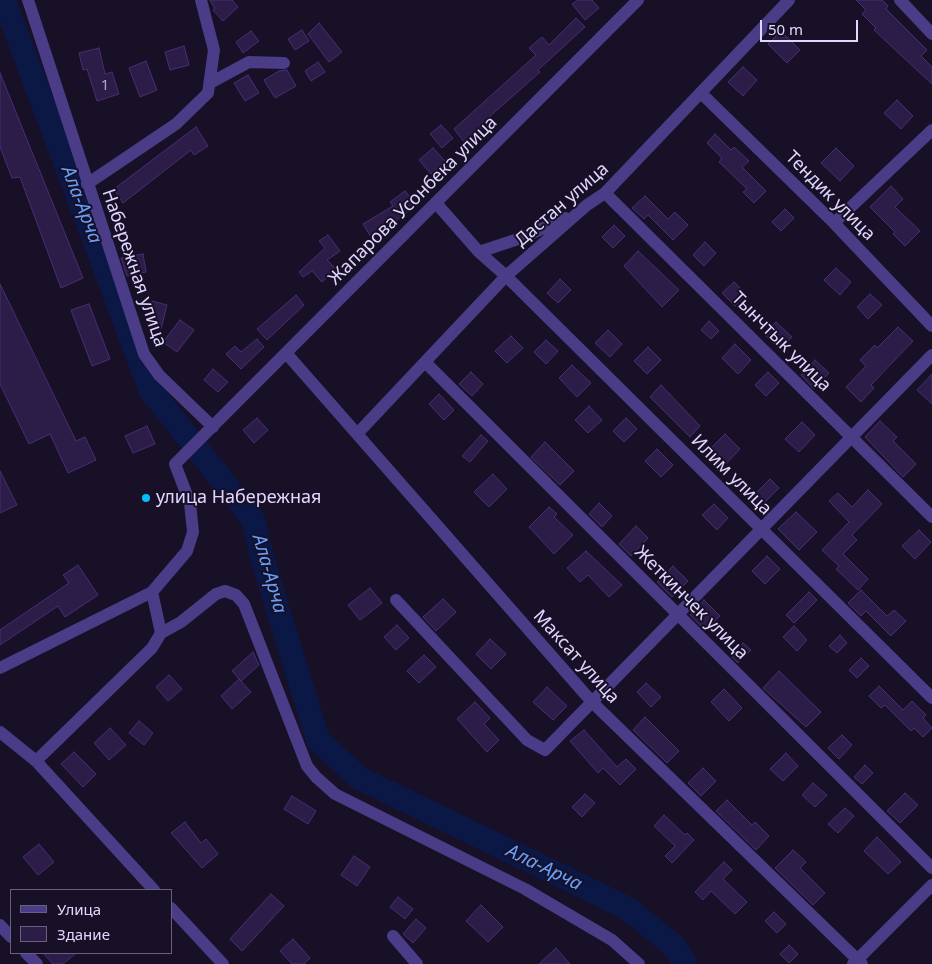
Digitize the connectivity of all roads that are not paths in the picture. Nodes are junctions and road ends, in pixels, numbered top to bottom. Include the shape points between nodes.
1 (28, 0) edge
2 (201, 0) edge
3 (638, 0) edge
4 (788, 0) edge
5 (900, 0) edge
6 (932, 34) edge
7 (284, 63) dead end
8 (210, 82) junction
9 (702, 94) junction
10 (932, 130) edge
11 (87, 184) junction
12 (605, 193) junction
13 (436, 203) junction
14 (587, 205) junction
15 (834, 223) junction
16 (479, 252) junction
17 (506, 276) junction
18 (932, 326) edge
19 (286, 353) junction
20 (932, 355) edge
21 (425, 362) junction
22 (213, 427) junction
23 (357, 434) junction
24 (853, 437) junction
25 (932, 517) edge
26 (762, 530) junction
27 (152, 592) junction
28 (396, 600) dead end
29 (678, 615) junction
30 (161, 633) junction
31 (0, 668) edge
32 (932, 698) edge
33 (592, 702) junction
34 (0, 732) edge
35 (36, 761) junction
36 (932, 868) edge
37 (932, 885) edge
38 (153, 889) edge
39 (172, 909) edge
40 (0, 925) edge
41 (10, 936) edge
42 (393, 936) dead end
43 (27, 954) edge
44 (858, 962) edge
45 (36, 964) edge
46 (223, 964) edge
47 (417, 964) edge
48 (638, 964) edge

1 - 11 street, Набережная улица
2 - 8 street, Набережная улица via 214,50
3 - 13 street, Жапарова Усонбека улица
4 - 9 street, Дастан улица
5 - 6 street
7 - 8 street via 248,62
8 - 11 street, Набережная улица via 208,93 176,124
9 - 12 street, Дастан улица
9 - 15 street, Тендик улица
10 - 15 street
11 - 22 street, Набережная улица via 144,354 159,375
12 - 14 street, Дастан улица
12 - 24 street, Тынчтык улица
13 - 16 street, Илим улица
13 - 19 street, Жапарова Усонбека улица
14 - 16 street via 547,228
14 - 17 street, Дастан улица
15 - 18 street, Тендик улица
16 - 17 street, Илим улица
17 - 21 street, Дастан улица
17 - 26 street, Илим улица
19 - 22 street, Жапарова Усонбека улица
19 - 23 street, Максат улица
20 - 24 street
21 - 23 street, Дастан улица
21 - 29 street, Жеткинчек улица
22 - 27 street, Жапарова Усонбека улица via 175,464 190,503 193,532 187,551
23 - 33 street, Максат улица
24 - 25 street, Тынчтык улица
24 - 26 street
26 - 29 street
26 - 32 street, Илим улица
27 - 30 street
27 - 31 street
28 - 33 street via 527,740 545,750
29 - 33 street
29 - 36 street, Жеткинчек улица
30 - 35 street via 152,648
30 - 48 street via 181,622 216,594 225,591 236,595 244,604 307,766 316,777 335,794 525,889 612,940
33 - 44 street, Максат улица
34 - 35 street
35 - 38 street
37 - 44 street
39 - 46 street
40 - 41 street
42 - 47 street
43 - 45 street

